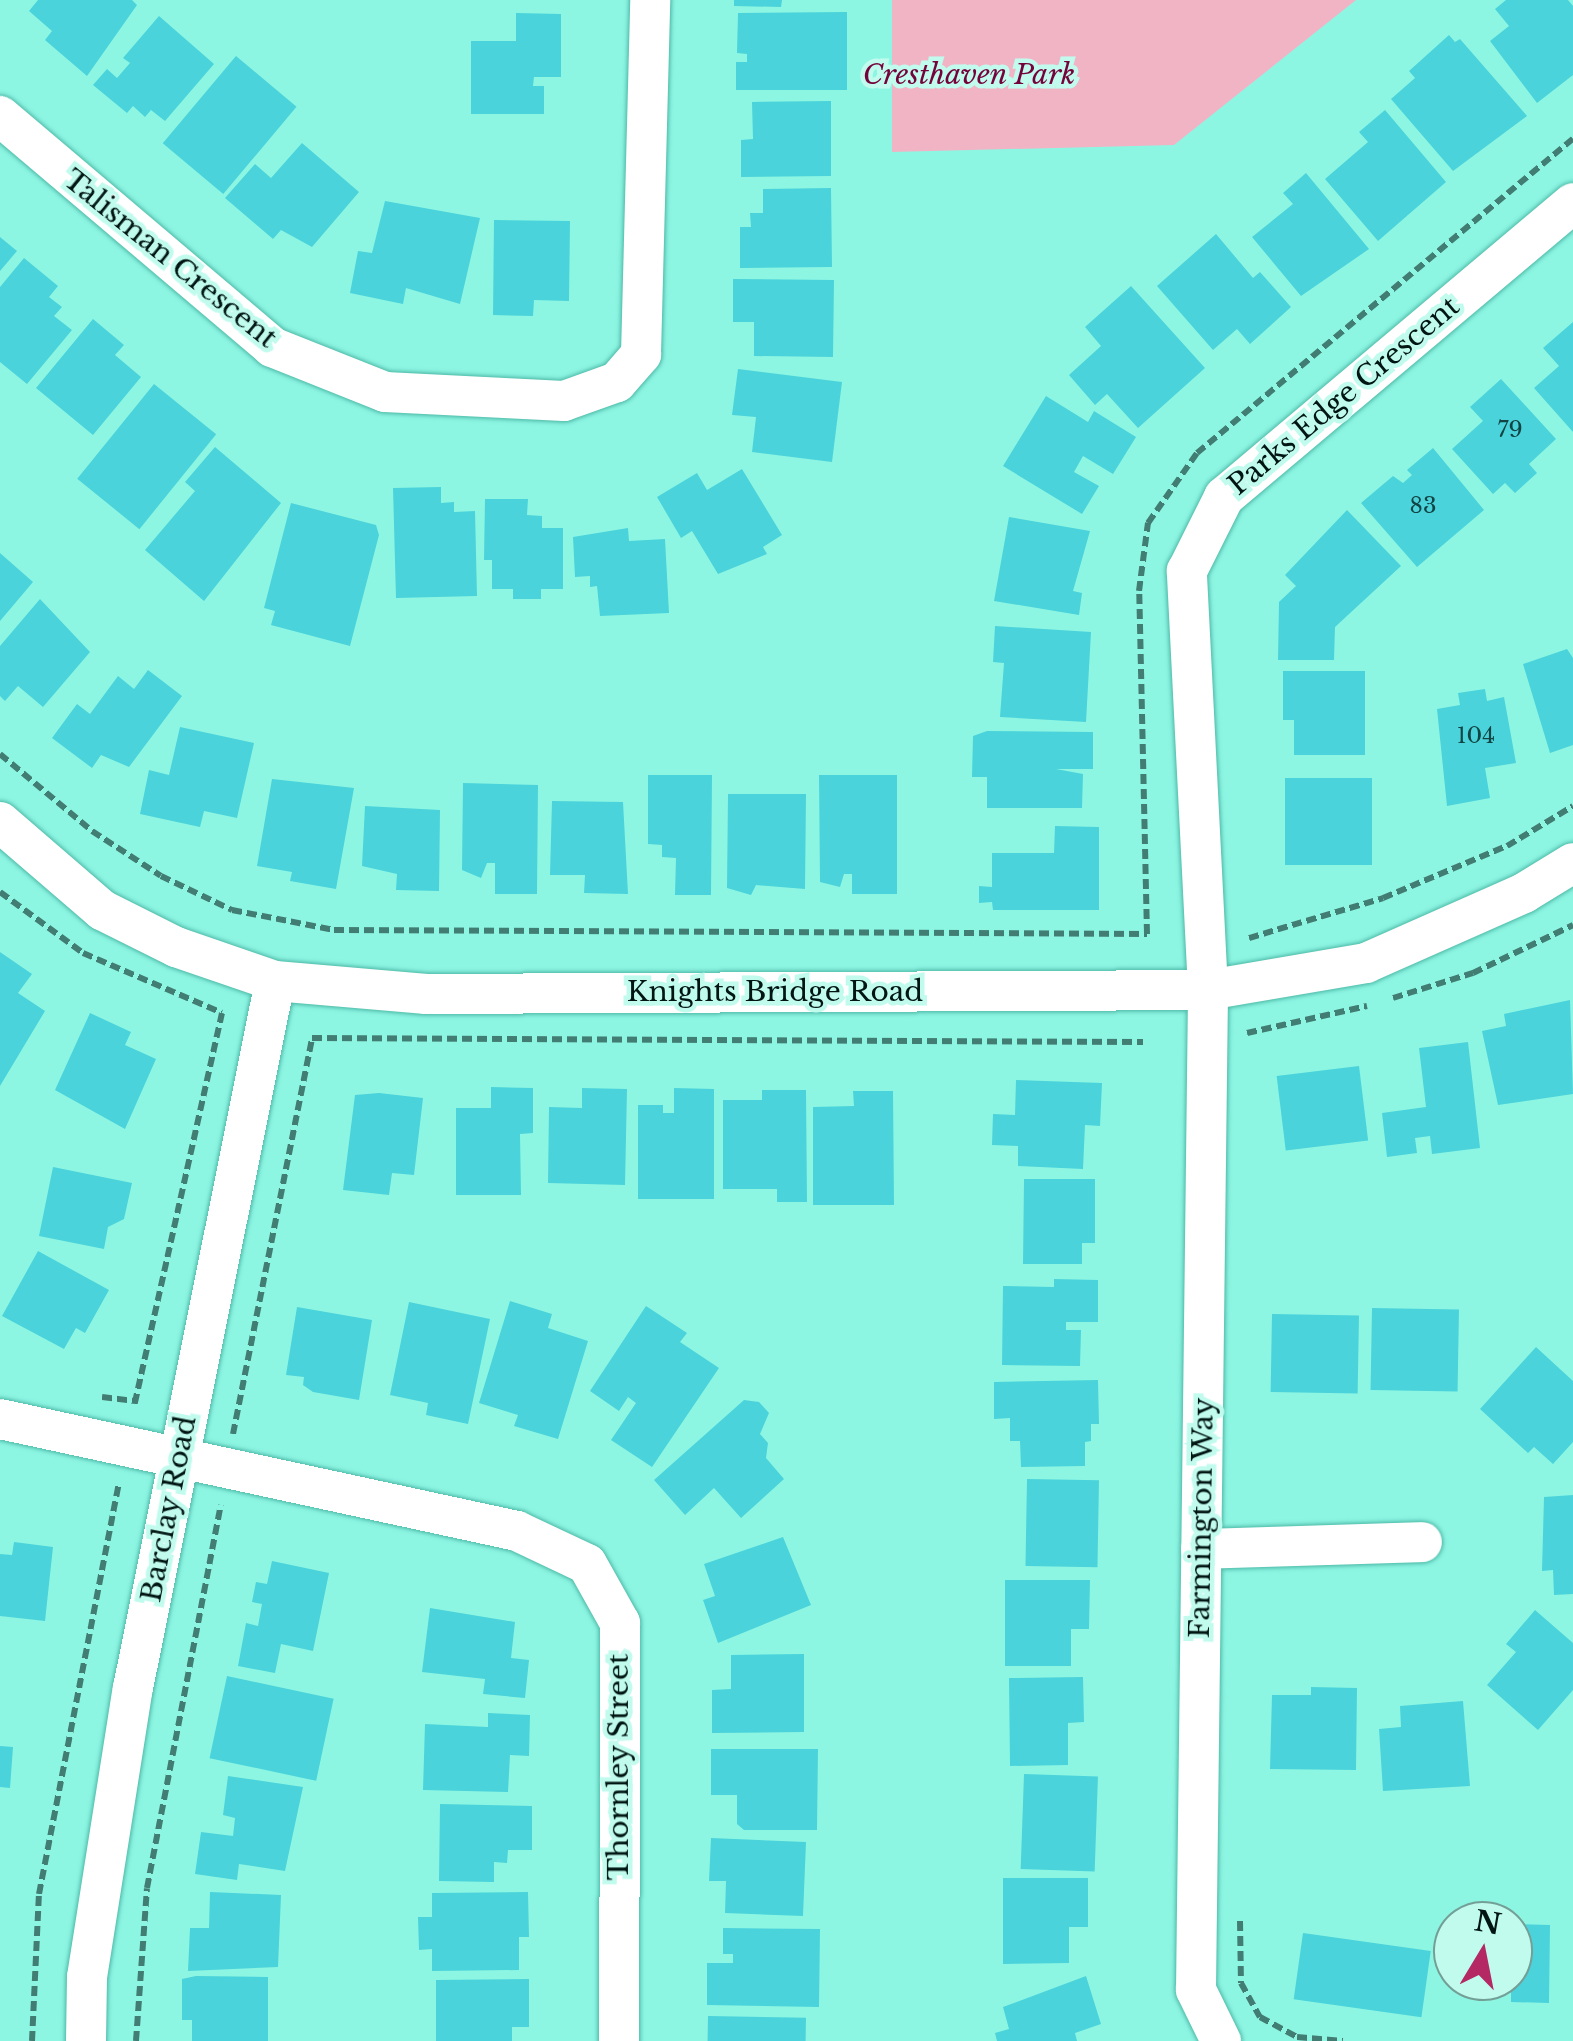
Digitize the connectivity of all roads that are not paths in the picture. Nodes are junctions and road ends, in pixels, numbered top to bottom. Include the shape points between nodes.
1 (650, 0) edge
2 (0, 116) edge
3 (1573, 203) edge
4 (0, 822) edge
5 (1573, 863) edge
6 (275, 981) junction
7 (1208, 990) junction
8 (0, 1419) edge
9 (180, 1453) junction
10 (1422, 1542) dead end
11 (1201, 1549) junction
12 (86, 2041) edge
13 (619, 2041) edge
14 (1221, 2041) edge

1 - 2 street, Talisman Crescent via 641,354 617,382 564,401 385,392 272,347
3 - 7 street, Parks Edge Crescent via 1224,497 1187,571
4 - 6 street, Knights Bridge Road via 102,910 176,947
5 - 7 street, Knights Bridge Road via 1524,893 1366,963
6 - 7 street, Knights Bridge Road via 426,994
6 - 9 street, Barclay Road
7 - 11 street, Farmington Way
8 - 9 street, Thornley Street
9 - 12 street, Barclay Road via 114,1803 87,1977
9 - 13 street, Thornley Street via 517,1531 587,1564 620,1623
10 - 11 street
11 - 14 street, Farmington Way via 1196,1990

